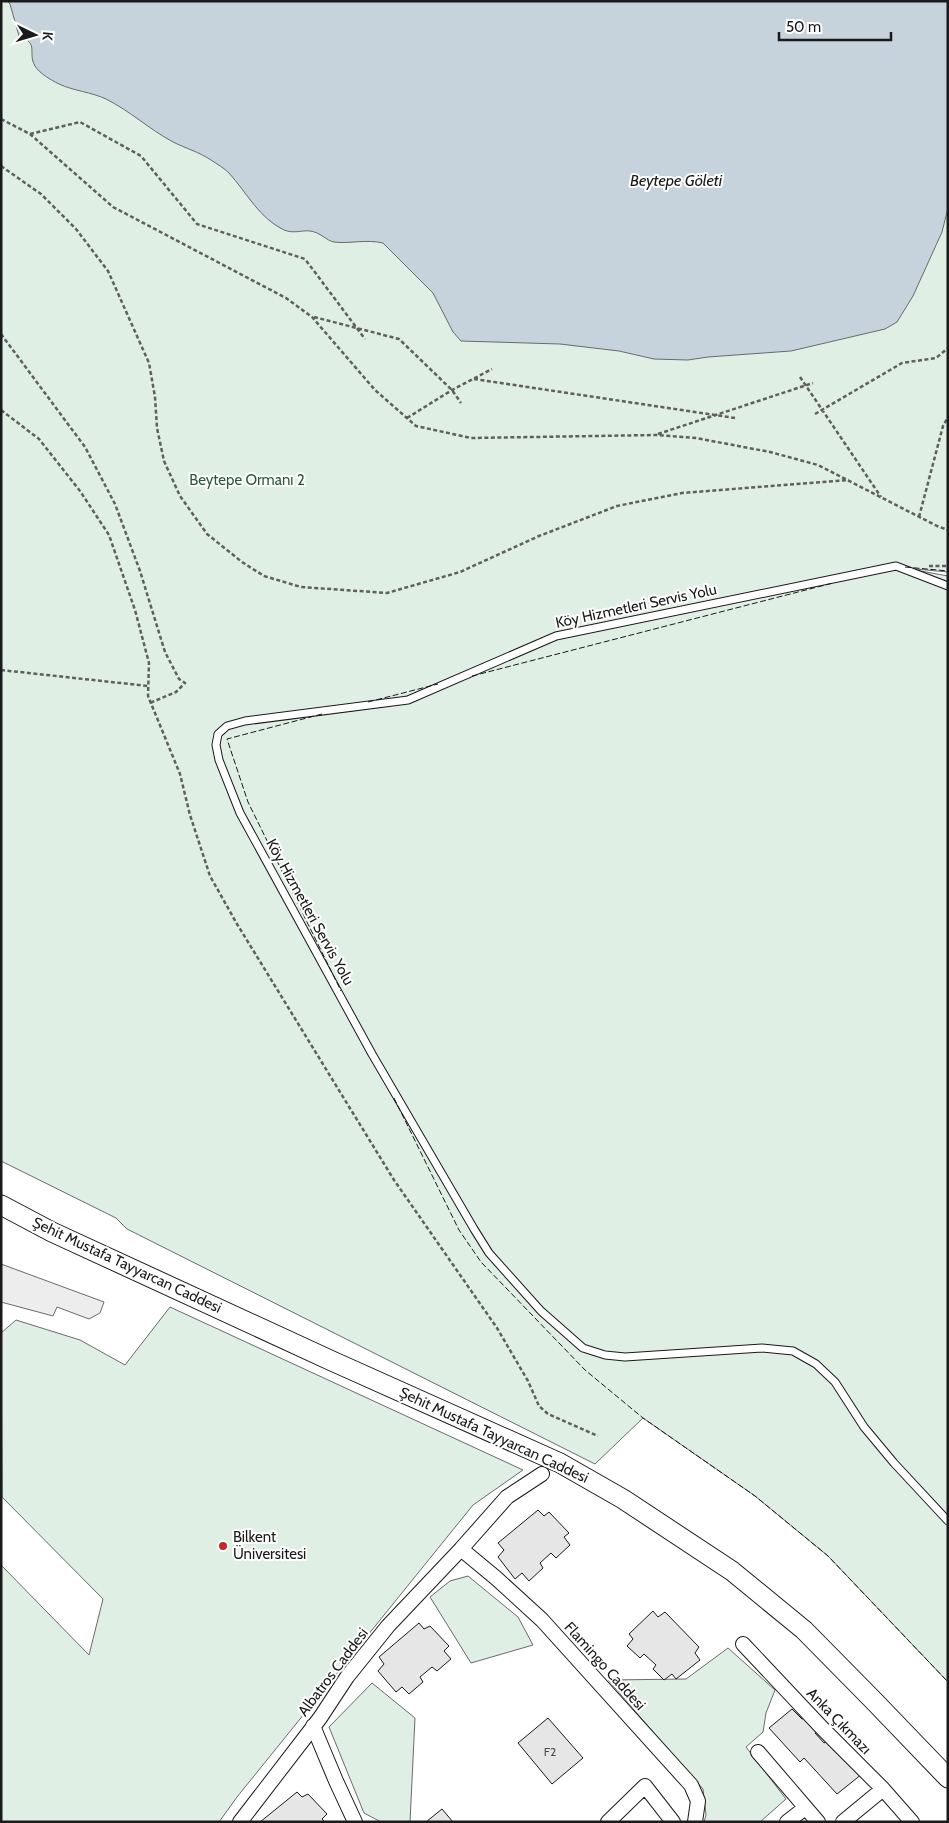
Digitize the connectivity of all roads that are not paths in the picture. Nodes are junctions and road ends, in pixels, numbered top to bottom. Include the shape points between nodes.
1 (948, 586) edge
2 (1, 1205) edge
3 (542, 1474) dead end
4 (948, 1521) edge
5 (461, 1549) junction
6 (743, 1644) dead end
7 (314, 1726) junction
8 (758, 1752) dead end
9 (948, 1778) edge
10 (883, 1789) junction
11 (805, 1808) junction
12 (240, 1822) edge
13 (355, 1822) edge
14 (608, 1822) edge
15 (672, 1822) edge
16 (695, 1822) edge
17 (787, 1822) edge
18 (818, 1822) edge
19 (844, 1822) edge
20 (912, 1822) edge

1 - 4 lane, Köy Hizmetleri Servis Yolu via 896,566 556,636 408,700 245,721 227,726 218,734 216,745 240,813 372,1054 489,1253 541,1311 583,1348 605,1355 625,1358 762,1348 793,1351 816,1364 835,1382 864,1427 894,1464
2 - 9 main road, Şehit Mustafa Tayyarcan Caddesi via 52,1232 560,1463 623,1499 732,1571 804,1630
3 - 5 street, Albatros Caddesi via 507,1497
5 - 7 street, Albatros Caddesi via 388,1626 347,1677
5 - 16 street, Flamingo Caddesi via 542,1620 691,1785 698,1801
6 - 10 street, Anka Çıkmazı
7 - 12 street, Albatros Caddesi
7 - 13 street
8 - 11 street
10 - 19 street
10 - 20 street, Anka Çıkmazı
11 - 17 street
11 - 18 street
14 - 15 street via 645,1786

